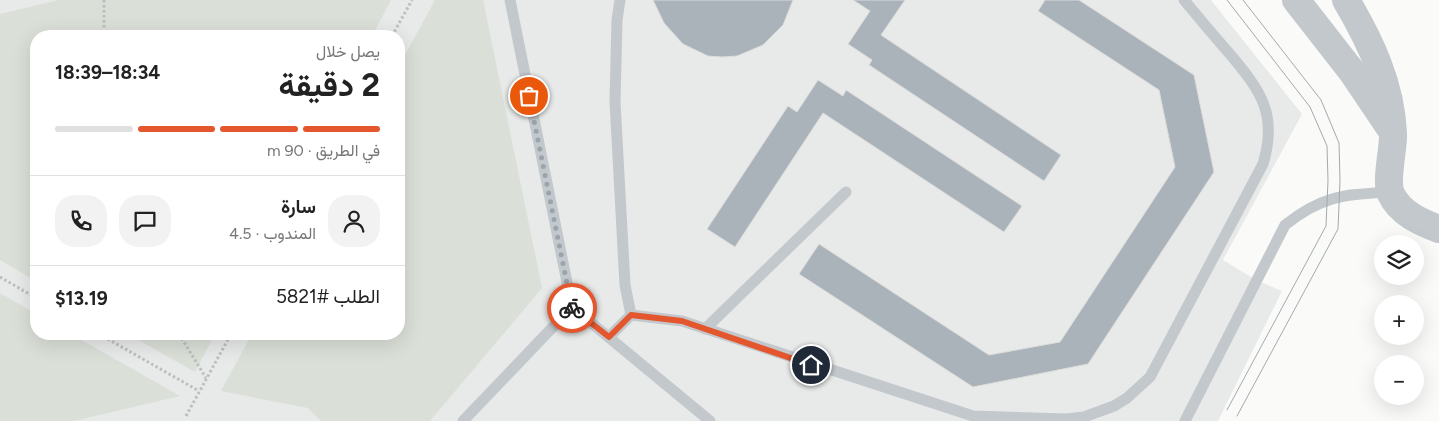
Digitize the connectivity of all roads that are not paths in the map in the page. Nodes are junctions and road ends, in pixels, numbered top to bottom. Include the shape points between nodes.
1 (510, 0) edge
2 (620, 0) edge
3 (1184, 0) edge
4 (1296, 0) edge
5 (1346, 0) edge
6 (1393, 133) junction
7 (846, 192) dead end
8 (1390, 192) junction
9 (1439, 229) edge
10 (572, 307) junction
11 (631, 315) junction
12 (706, 329) junction
13 (609, 337) junction
14 (463, 421) edge
15 (710, 421) edge
16 (1185, 421) edge

1 - 10 lane
2 - 11 lane via 615,102 625,285
3 - 12 lane via 1259,91 1268,116 1268,149 1150,377 1127,398 1101,412 1066,419 973,416
4 - 6 street via 1353,73
5 - 6 street via 1368,37 1379,68 1388,94
6 - 8 street
7 - 12 lane
8 - 9 street via 1401,209
8 - 16 lane via 1327,199 1304,210 1285,225
10 - 13 lane
10 - 14 lane
11 - 12 lane via 682,321
11 - 13 lane
13 - 15 lane

